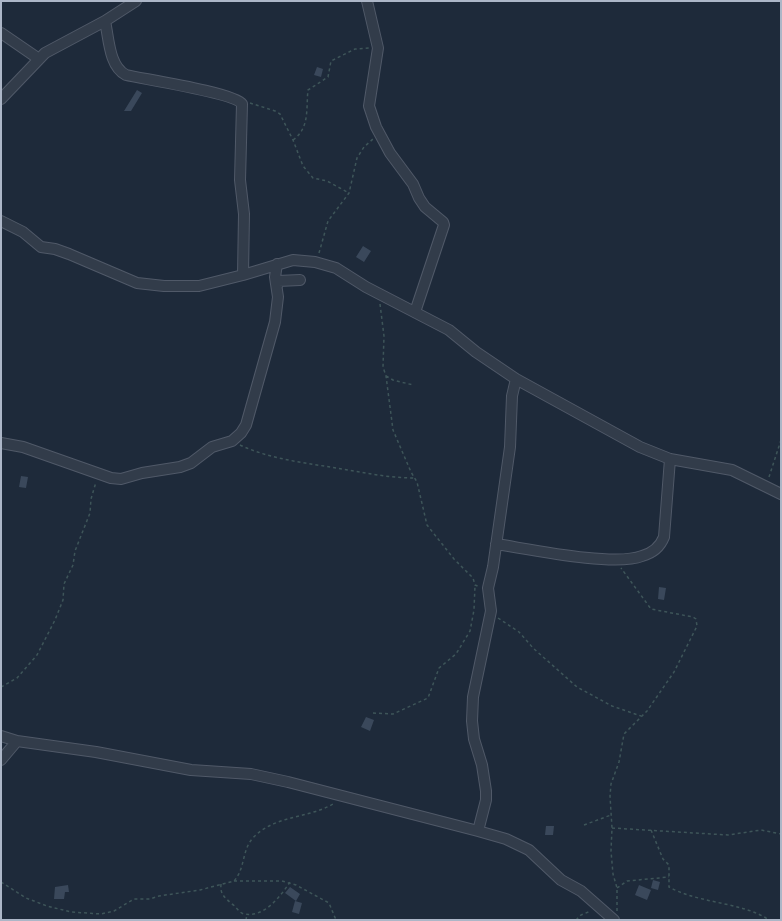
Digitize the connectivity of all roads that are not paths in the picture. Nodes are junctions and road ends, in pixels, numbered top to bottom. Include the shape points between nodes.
1 (136, 1) edge
2 (367, 1) edge
3 (106, 22) junction
4 (1, 33) edge
5 (39, 59) junction
6 (1, 99) edge
7 (1, 221) edge
8 (277, 264) junction
9 (243, 276) junction
10 (300, 280) dead end
11 (277, 286) junction
12 (415, 312) junction
13 (516, 379) junction
14 (1, 443) edge
15 (670, 459) junction
16 (781, 494) edge
17 (496, 544) junction
18 (1, 736) edge
19 (17, 741) junction
20 (1, 760) edge
21 (478, 831) junction
22 (616, 917) edge

1 - 3 street
2 - 12 street via 378,48 369,106 390,154 413,184 422,203 444,225
3 - 5 street via 60,45
3 - 9 street via 112,56 119,72 178,84 240,101 243,112 240,180 244,214
4 - 5 street
5 - 6 street
7 - 9 street via 23,232 41,247 55,249 137,283 199,286
8 - 9 street
8 - 11 street
8 - 12 street via 292,260 315,262 336,268
10 - 11 street via 278,282
11 - 14 street via 277,310 269,349 246,425 232,441 212,447 201,457 180,467 121,479 111,478 23,447
12 - 13 street via 449,330
13 - 15 street via 640,447
13 - 17 street via 512,396 510,447
15 - 16 street via 723,467
15 - 17 street via 665,529 661,545 650,553 641,557 592,558
17 - 21 street via 488,588 491,611 473,697 474,739 486,791
18 - 19 street
19 - 20 street
19 - 21 street via 96,752 192,770 251,774
21 - 22 street via 529,850 561,880 581,891

